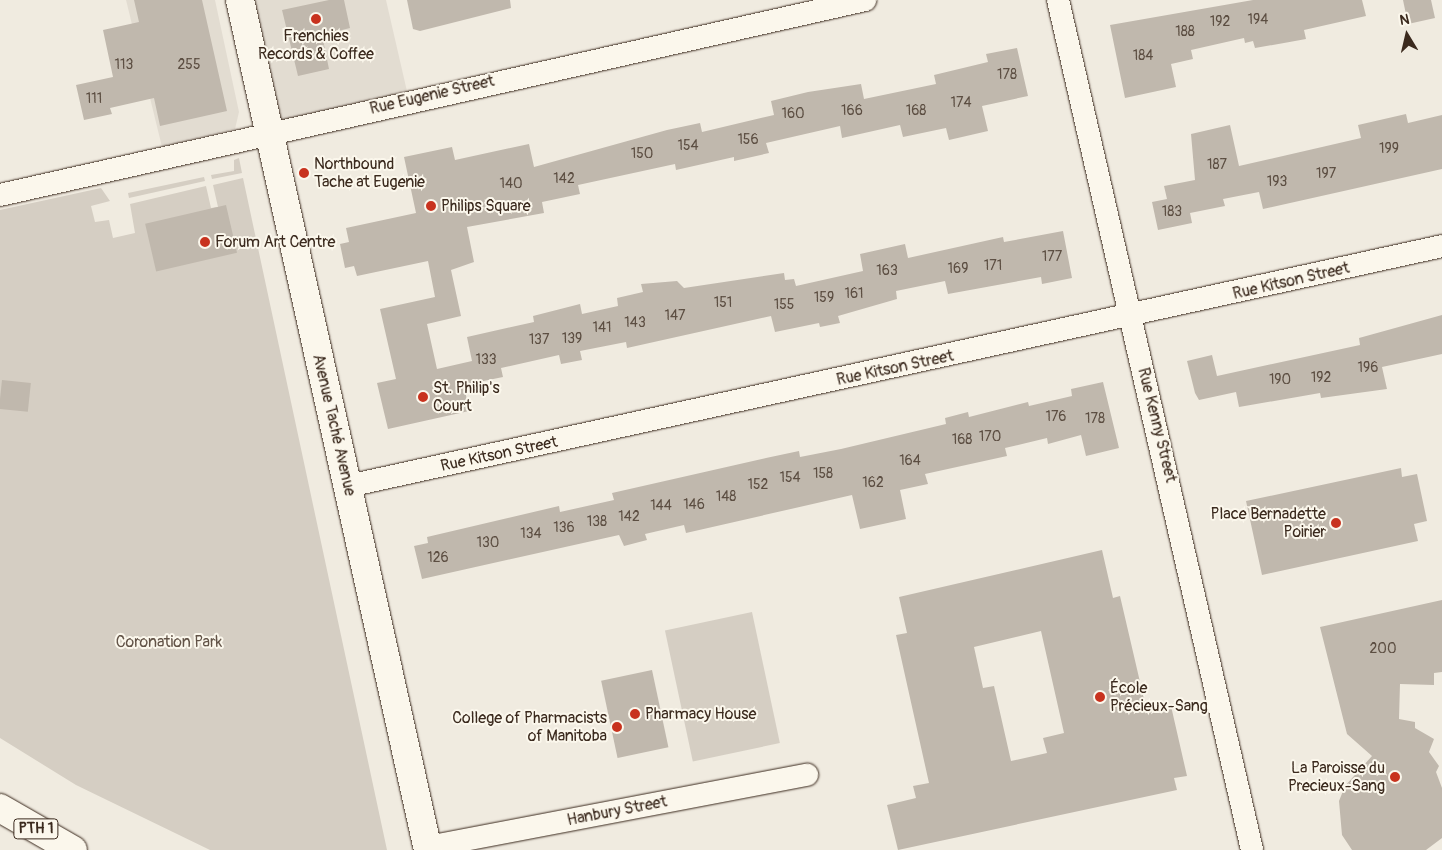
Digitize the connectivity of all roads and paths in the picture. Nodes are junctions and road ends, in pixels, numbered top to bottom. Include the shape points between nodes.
1 (240, 0) edge
2 (865, 0) edge
3 (1058, 0) edge
4 (268, 134) junction
5 (0, 195) edge
6 (1442, 246) edge
7 (1131, 316) junction
8 (348, 486) junction
9 (807, 775) dead end
10 (0, 808) edge
11 (428, 848) edge
12 (73, 850) edge
13 (1252, 850) edge

1 - 4 main road, Avenue Taché Avenue
2 - 4 street, Rue Eugenie Street
3 - 7 street, Rue Kenny Street
4 - 5 street, Rue Eugenie Street
4 - 8 main road, Avenue Taché Avenue
6 - 7 street, Rue Kitson Street
7 - 8 street, Rue Kitson Street
7 - 13 street, Rue Kenny Street
8 - 11 main road, Avenue Taché Avenue
9 - 11 street, Hanbury Street
10 - 12 main road, PTH 1

